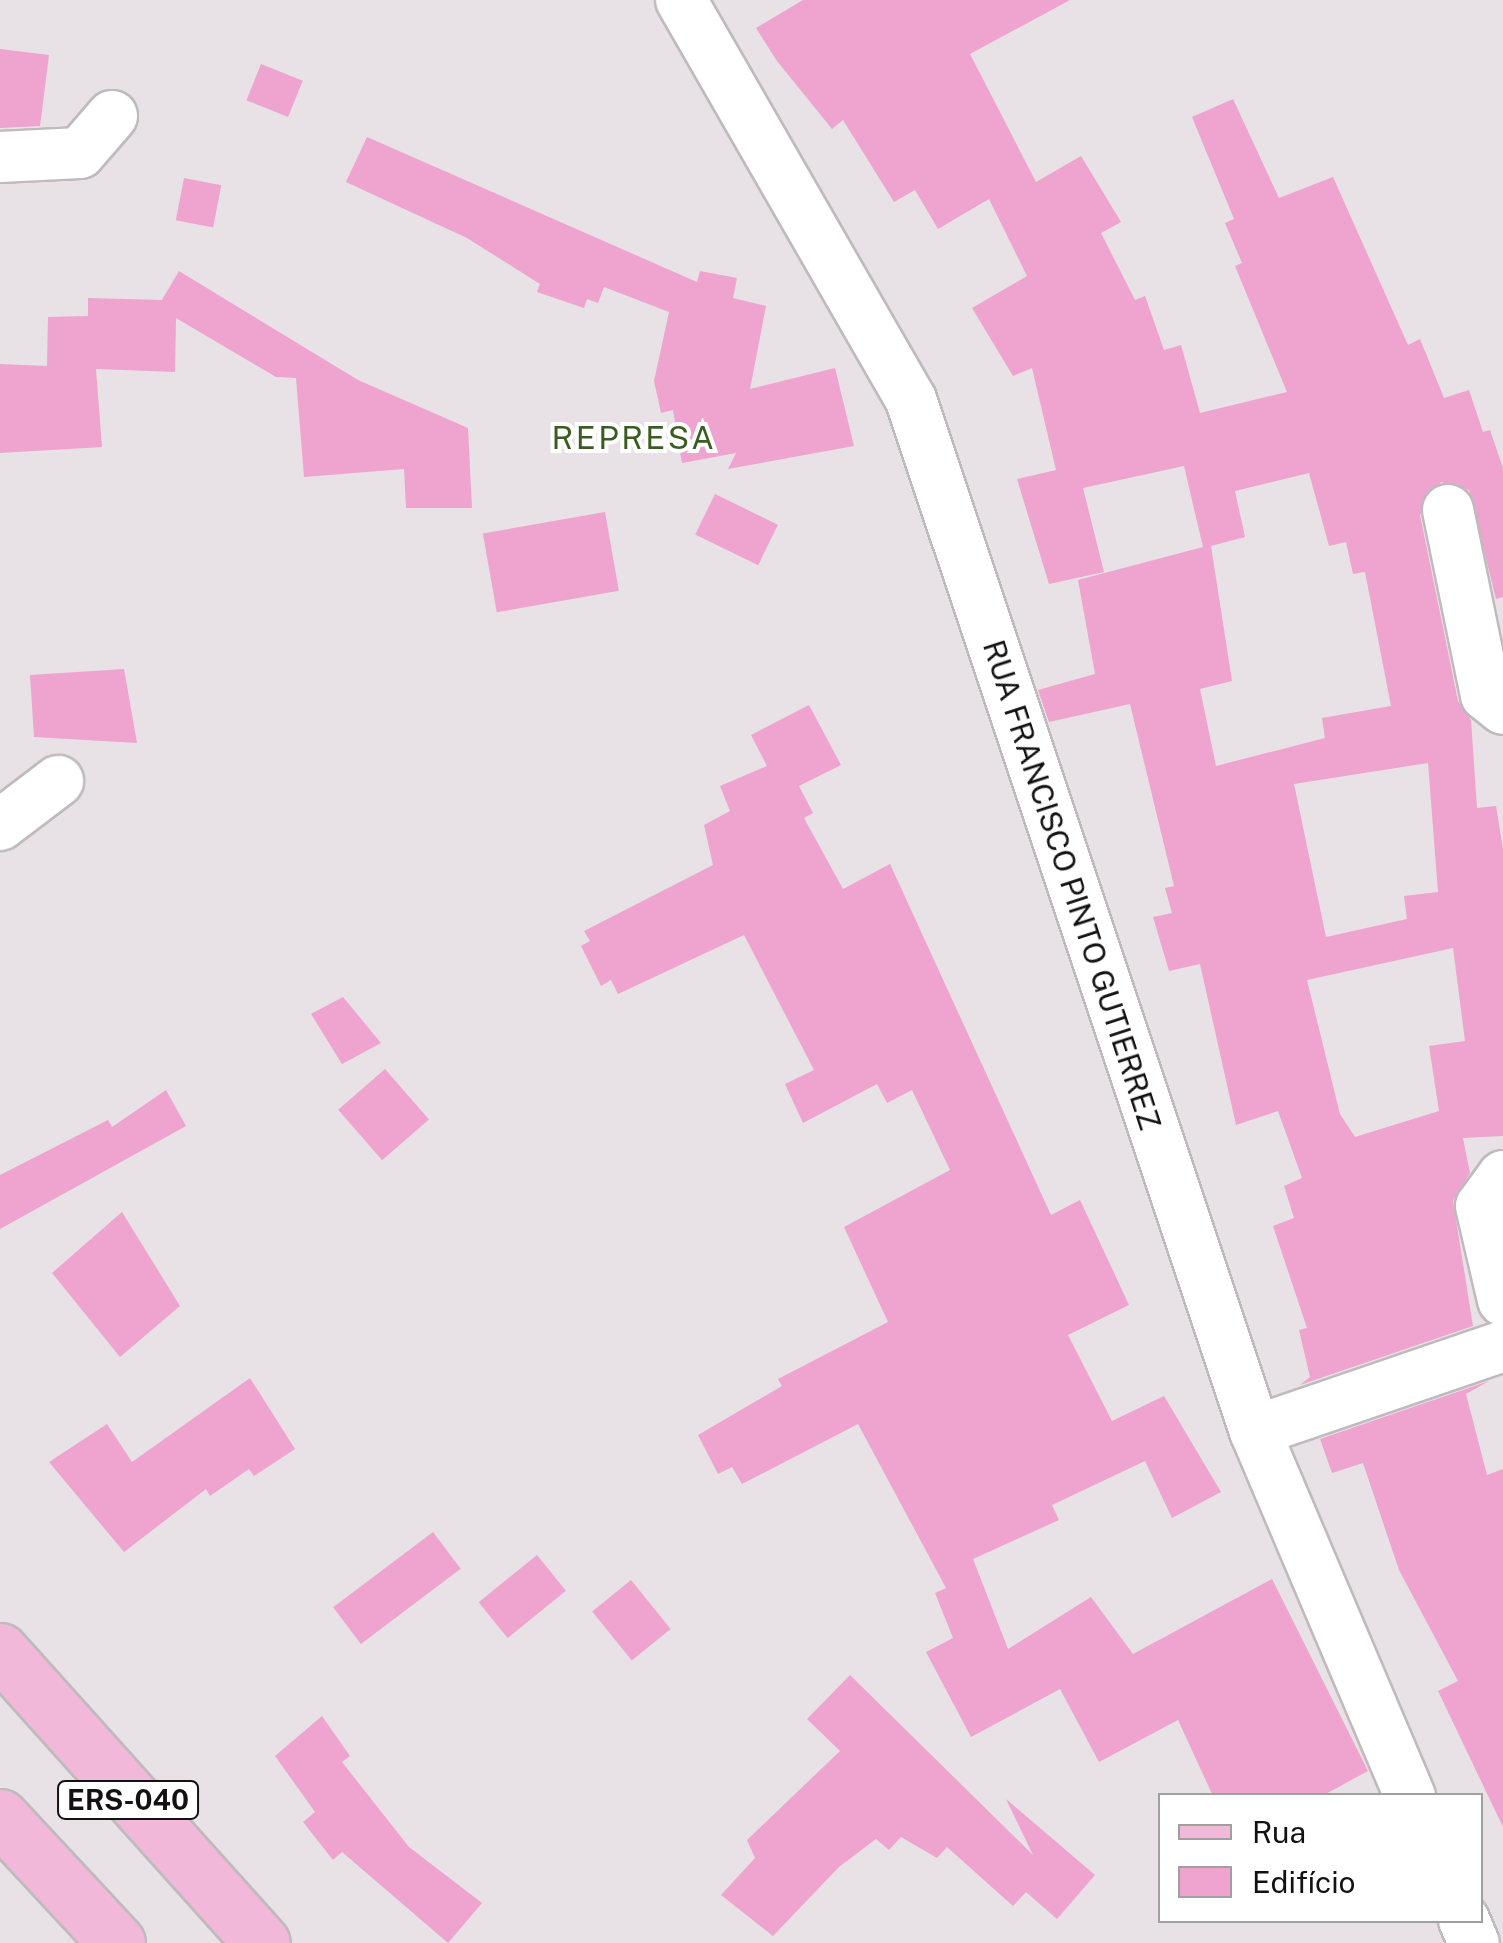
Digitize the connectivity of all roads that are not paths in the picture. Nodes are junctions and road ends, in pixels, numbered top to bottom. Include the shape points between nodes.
1 (680, 0) edge
2 (112, 116) dead end
3 (0, 157) edge
4 (1448, 510) dead end
5 (1503, 710) edge
6 (58, 782) dead end
7 (0, 825) edge
8 (1503, 1176) edge
9 (1503, 1300) edge
10 (1503, 1346) edge
11 (1255, 1431) junction
12 (0, 1651) edge
13 (1409, 1793) edge
14 (0, 1817) edge
15 (117, 1943) edge
16 (262, 1943) edge

1 - 11 street, RUA FRANCISCO PINTO GUTIERREZ via 911,400
2 - 3 street via 80,153
4 - 5 street via 1486,695
6 - 7 street
8 - 9 street via 1481,1206
10 - 11 street
11 - 13 street, RUA FRANCISCO PINTO GUTIERREZ
12 - 16 main road, ERS-040
14 - 15 main road, ERS-040

